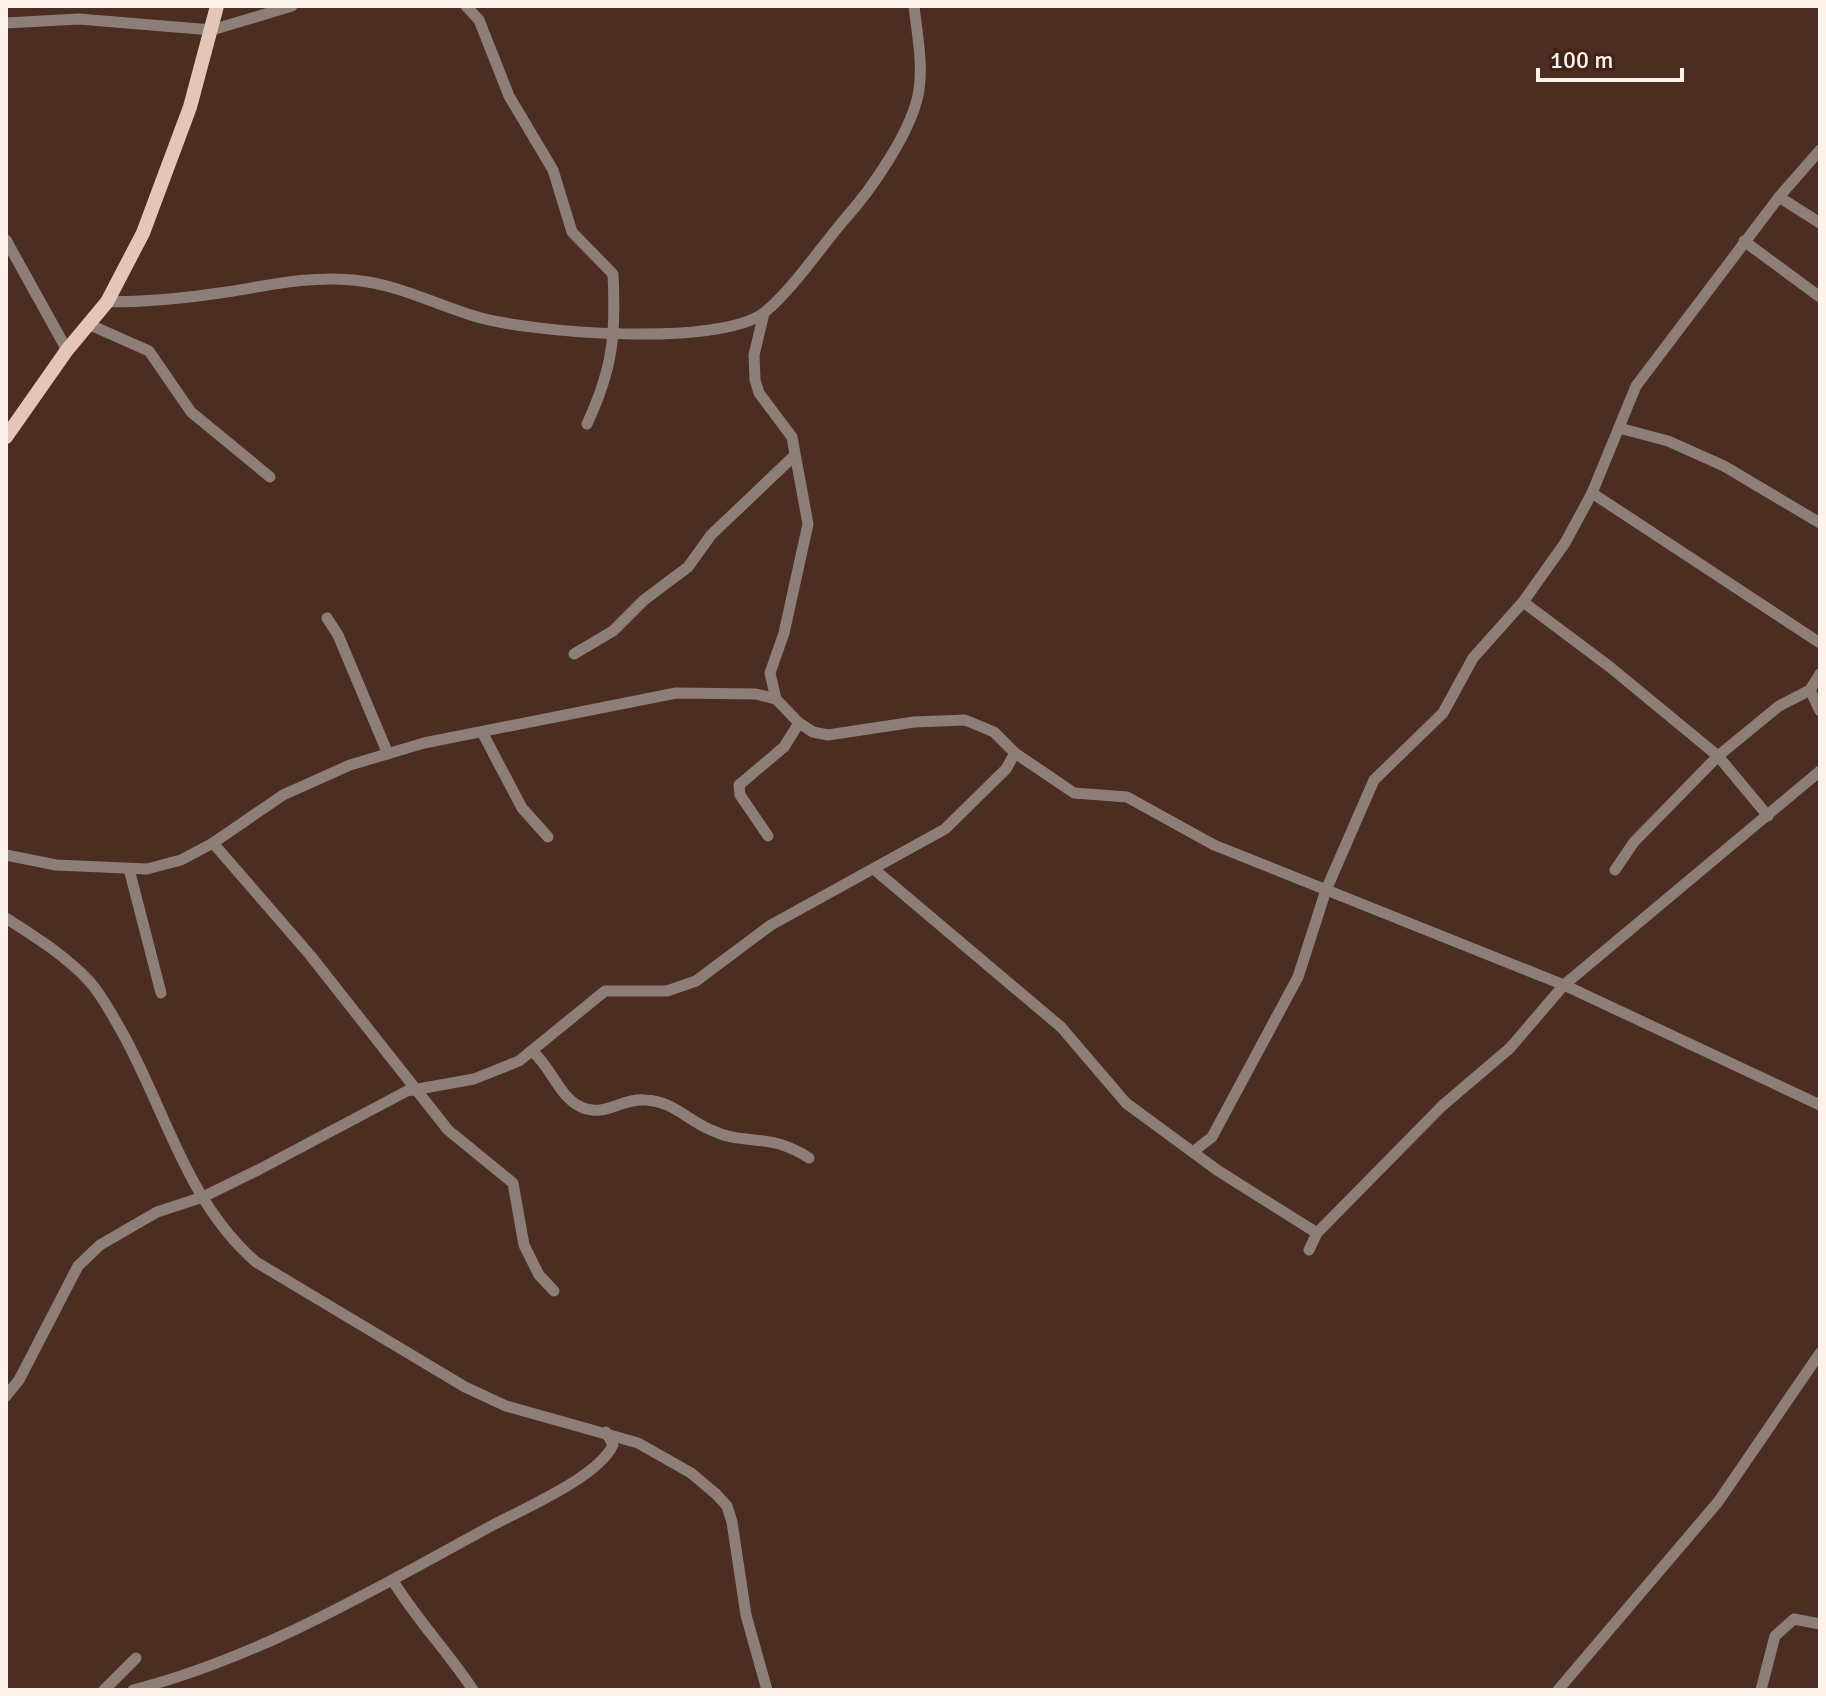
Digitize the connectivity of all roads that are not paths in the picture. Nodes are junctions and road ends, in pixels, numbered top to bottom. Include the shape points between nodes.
1 (217, 6) edge
2 (292, 6) edge
3 (466, 6) edge
4 (914, 6) edge
5 (6, 23) edge
6 (212, 30) junction
7 (1820, 150) edge
8 (1779, 197) junction
9 (1820, 223) edge
10 (6, 240) edge
11 (1744, 241) junction
12 (1820, 297) edge
13 (107, 302) junction
14 (765, 312) junction
15 (88, 324) junction
16 (616, 333) junction
17 (67, 350) junction
18 (587, 424) dead end
19 (1619, 428) junction
20 (6, 437) edge
21 (794, 456) junction
22 (270, 477) dead end
23 (1592, 493) junction
24 (1820, 523) edge
25 (1523, 602) junction
26 (327, 618) dead end
27 (1820, 643) edge
28 (574, 654) dead end
29 (1820, 674) edge
30 (1810, 690) junction
31 (776, 699) junction
32 (1820, 711) edge
33 (799, 723) junction
34 (482, 732) junction
35 (1015, 753) junction
36 (388, 754) junction
37 (1718, 756) junction
38 (1820, 771) edge
39 (1768, 816) junction
40 (768, 836) dead end
41 (548, 837) dead end
42 (213, 843) junction
43 (6, 855) edge
44 (129, 869) junction
45 (875, 870) junction
46 (1615, 870) dead end
47 (1326, 890) junction
48 (6, 918) edge
49 (1564, 985) junction
50 (161, 993) dead end
51 (533, 1052) junction
52 (416, 1088) junction
53 (1820, 1105) edge
54 (1194, 1151) junction
55 (809, 1158) dead end
56 (203, 1197) junction
57 (1317, 1233) junction
58 (1309, 1250) dead end
59 (554, 1291) dead end
60 (1820, 1353) edge
61 (6, 1396) edge
62 (606, 1432) junction
63 (393, 1581) junction
64 (1820, 1624) edge
65 (136, 1658) dead end
66 (104, 1690) edge
67 (133, 1690) edge
68 (473, 1690) edge
69 (767, 1690) edge
70 (1558, 1690) edge
71 (1761, 1690) edge

1 - 6 main road
2 - 6 street
3 - 16 street via 479,20 509,96 553,170 572,232 613,274
4 - 14 street via 921,70 905,128 852,212
5 - 6 street via 79,19
6 - 13 main road via 143,233
7 - 8 street
8 - 9 street
8 - 11 street
10 - 17 street
11 - 12 street
11 - 19 street via 1636,386
13 - 15 main road
13 - 16 street via 326,278 402,289 482,319
14 - 16 street via 717,330
14 - 21 street via 756,341 755,380 792,437
15 - 17 main road
15 - 22 street via 149,351 191,412
16 - 18 street
17 - 20 main road
19 - 23 street
19 - 24 street via 1668,441 1724,466
21 - 28 street via 711,535 688,567 613,631
21 - 31 street via 808,524 770,673
23 - 25 street
23 - 27 street
25 - 37 street
25 - 47 street via 1473,658 1443,713 1374,780
26 - 36 street
29 - 30 street
30 - 32 street
30 - 37 street via 1779,706
31 - 33 street
31 - 34 street via 676,693
33 - 35 street via 828,735 965,720 994,732
33 - 40 street via 784,747 739,785 740,795
34 - 36 street
34 - 41 street via 522,808
35 - 45 street via 1006,769 945,829
35 - 47 street via 1074,793 1127,797 1214,845
36 - 42 street via 283,795
37 - 39 street
37 - 46 street via 1634,842
38 - 39 street
39 - 49 street
42 - 44 street via 181,860
42 - 52 street
43 - 44 street via 56,865
44 - 50 street
45 - 51 street via 771,925 683,988 605,991
45 - 54 street via 1061,1027 1126,1103
47 - 49 street
47 - 54 street via 1298,977 1212,1137
48 - 56 street via 54,949 90,982 134,1054
49 - 53 street
49 - 57 street via 1510,1048 1442,1106
51 - 52 street via 474,1079
51 - 55 street via 571,1101 588,1110 606,1111 634,1100 661,1102 709,1130 787,1143
52 - 56 street
52 - 59 street via 448,1130 513,1183 524,1245
54 - 57 street
56 - 61 street via 157,1212 86,1255
56 - 62 street via 227,1237 256,1262 341,1315 506,1406
57 - 58 street
60 - 70 street via 1718,1502
62 - 63 street via 613,1445 608,1456 556,1491
62 - 69 street via 660,1454 727,1506 746,1615
63 - 67 street via 193,1673
63 - 68 street
64 - 71 street via 1794,1619 1775,1636
65 - 66 street

